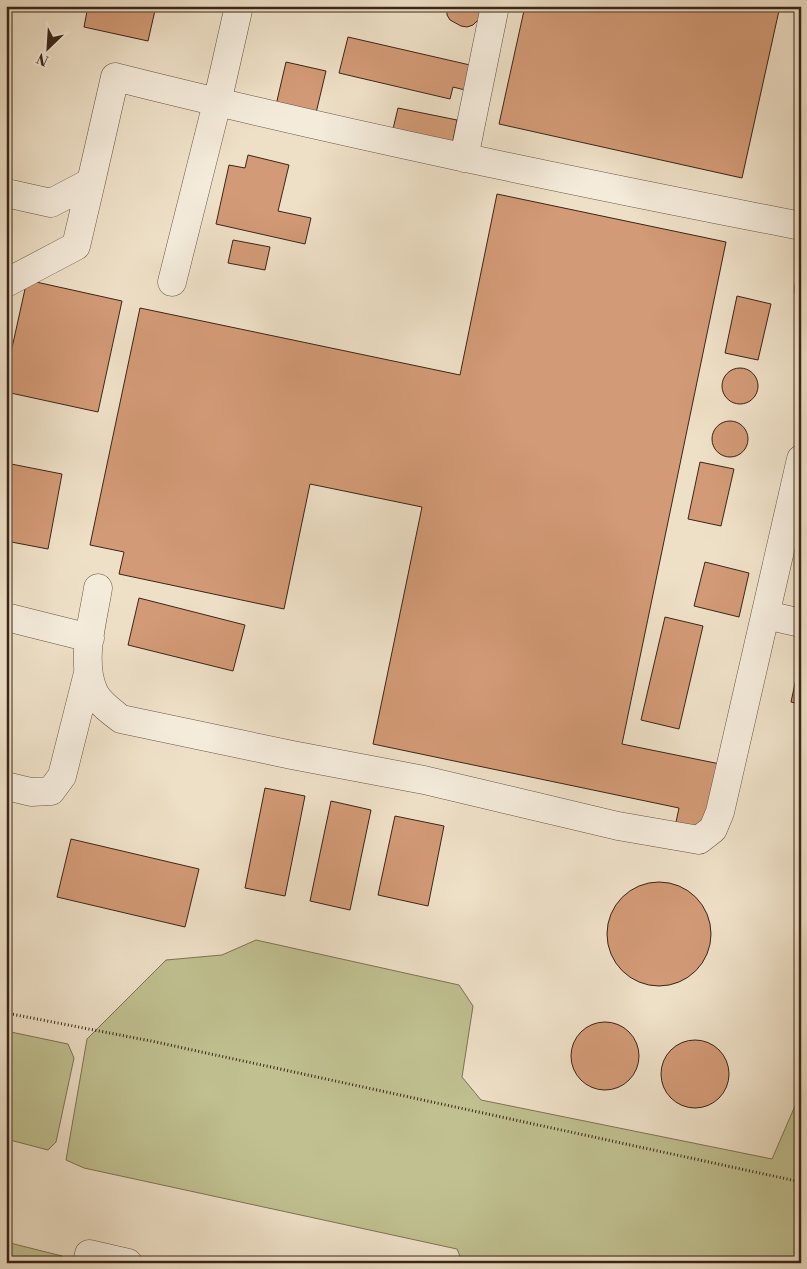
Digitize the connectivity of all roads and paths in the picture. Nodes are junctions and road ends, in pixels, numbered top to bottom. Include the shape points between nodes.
1 (239, 6) edge
2 (496, 6) edge
3 (217, 103) junction
4 (464, 158) junction
5 (91, 182) junction
6 (6, 193) edge
7 (801, 226) edge
8 (172, 282) dead end
9 (6, 283) edge
10 (801, 459) edge
11 (98, 588) dead end
12 (766, 615) junction
13 (6, 617) edge
14 (801, 623) edge
15 (90, 638) junction
16 (88, 673) junction
17 (6, 786) edge
18 (6, 1013) edge
19 (801, 1182) edge
20 (87, 1263) edge
21 (128, 1263) edge

1 - 3 lane
2 - 4 lane
3 - 4 lane
3 - 5 lane via 115,77
3 - 8 lane
4 - 7 lane
5 - 6 lane via 51,203
5 - 9 lane via 76,246
10 - 12 lane
11 - 15 lane
12 - 14 lane
12 - 16 lane via 720,812 713,829 699,840 618,826 424,780 121,719 94,693
13 - 15 lane
15 - 16 lane
16 - 17 lane via 62,776 51,791 31,792
18 - 19 path via 99,1030
20 - 21 lane via 89,1254

